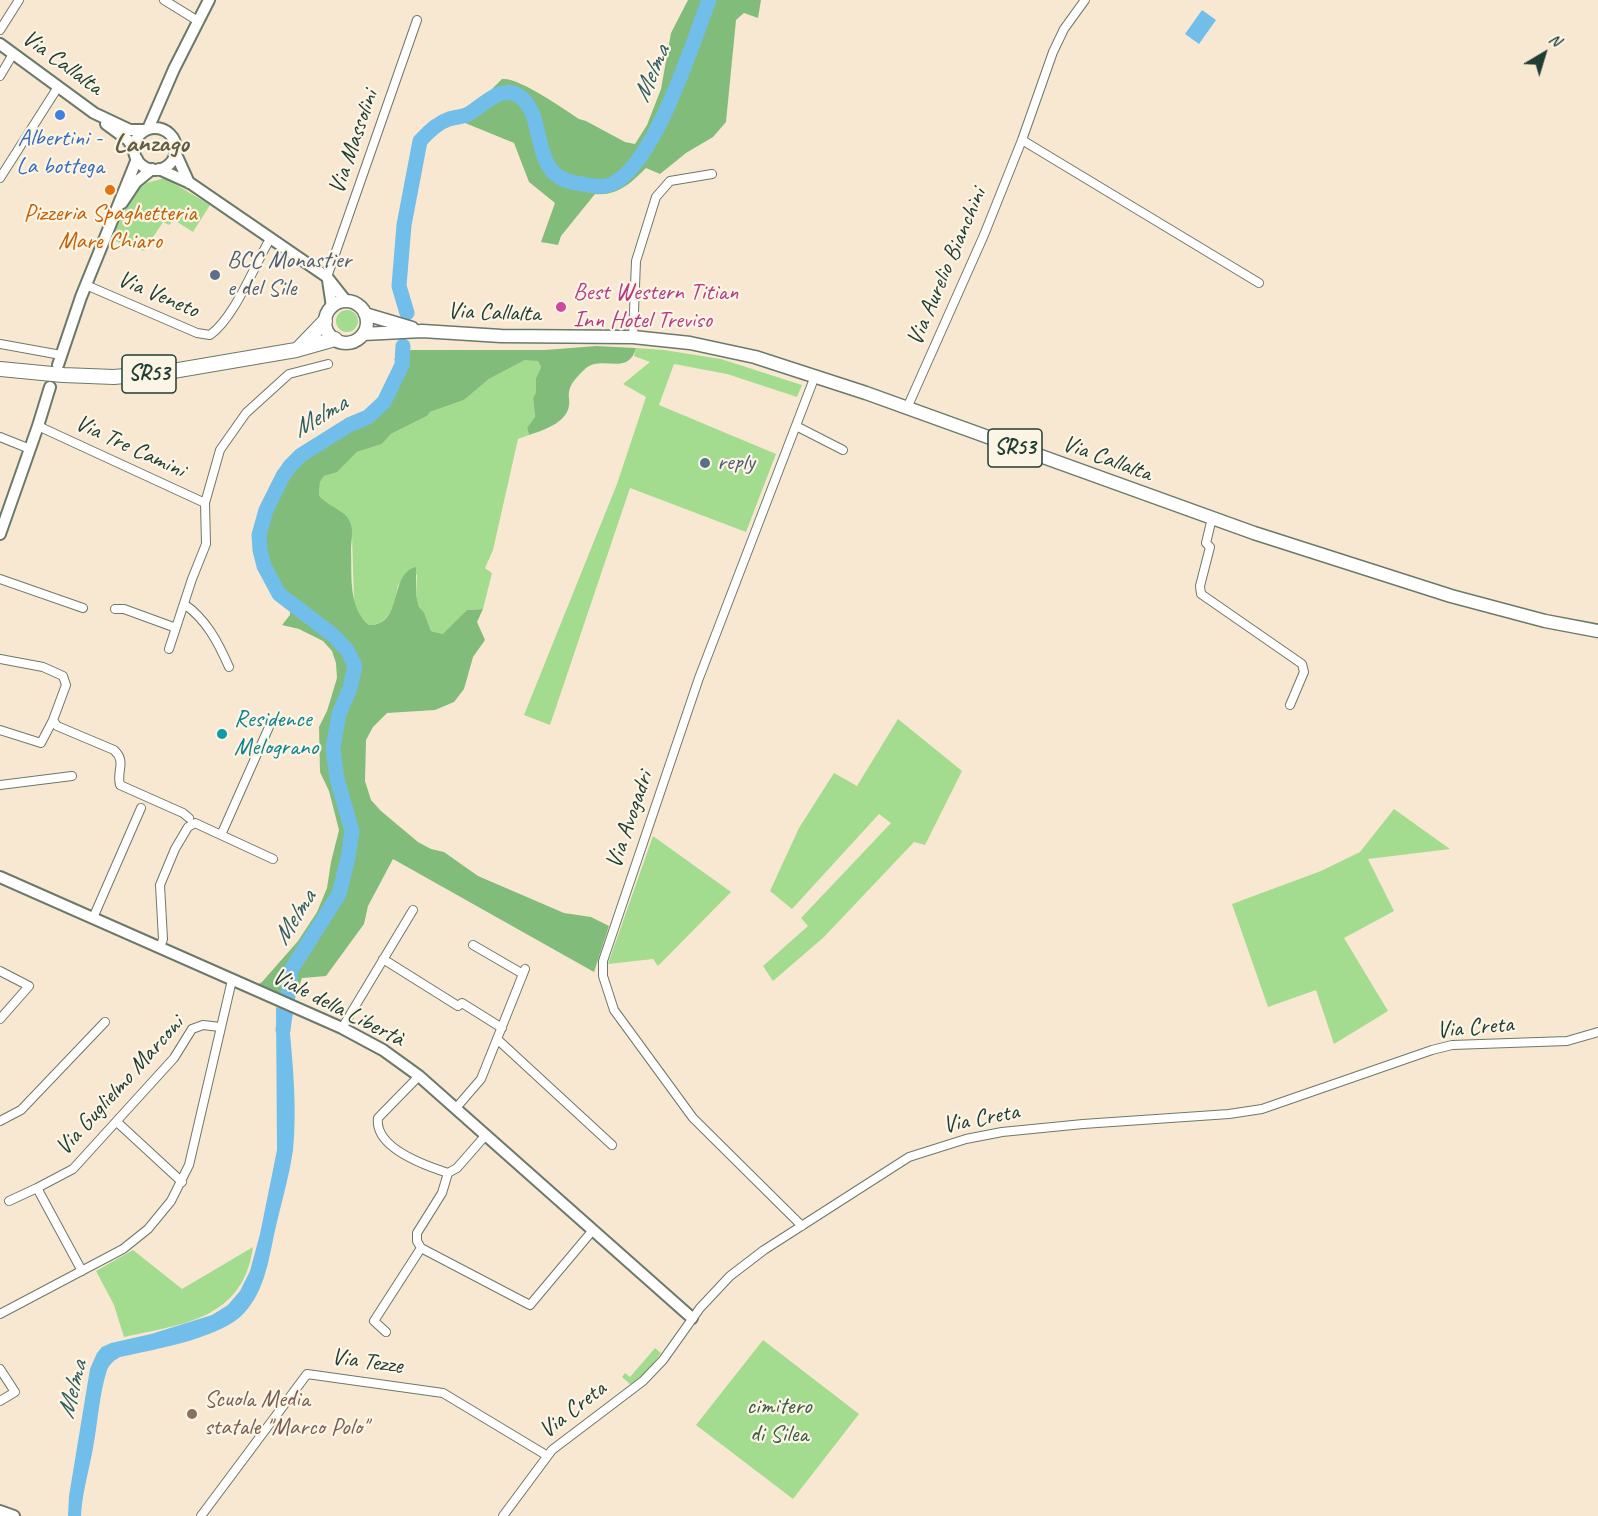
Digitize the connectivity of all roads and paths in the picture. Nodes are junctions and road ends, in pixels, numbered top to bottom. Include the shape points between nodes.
1 (18, 0) edge
2 (164, 0) edge
3 (209, 0) edge
4 (1085, 0) edge
5 (417, 20) dead end
6 (198, 21) junction
7 (0, 30) edge
8 (0, 44) edge
9 (13, 54) junction
10 (0, 76) edge
11 (58, 87) junction
12 (159, 100) junction
13 (99, 115) junction
14 (147, 130) junction
15 (166, 131) junction
16 (1022, 140) junction
17 (175, 152) junction
18 (136, 154) junction
19 (155, 169) junction
20 (712, 174) dead end
21 (0, 178) edge
22 (190, 183) junction
23 (118, 208) junction
24 (270, 239) junction
25 (327, 277) junction
26 (1259, 283) dead end
27 (86, 285) junction
28 (346, 301) junction
29 (332, 307) junction
30 (365, 314) junction
31 (326, 321) junction
32 (422, 331) junction
33 (363, 334) junction
34 (633, 337) junction
35 (336, 339) junction
36 (0, 344) edge
37 (296, 350) junction
38 (60, 360) joint
39 (328, 364) dead end
40 (0, 369) edge
41 (815, 376) junction
42 (50, 387) dead end
43 (907, 408) junction
44 (38, 426) junction
45 (796, 426) junction
46 (0, 437) edge
47 (30, 449) junction
48 (843, 450) dead end
49 (205, 503) junction
50 (1212, 518) junction
51 (0, 534) edge
52 (0, 579) edge
53 (184, 604) junction
54 (83, 608) dead end
55 (116, 609) dead end
56 (176, 628) junction
57 (1598, 632) edge
58 (169, 649) dead end
59 (0, 659) edge
60 (229, 667) dead end
61 (1290, 705) dead end
62 (53, 720) junction
63 (269, 727) dead end
64 (0, 730) edge
65 (72, 776) dead end
66 (0, 784) edge
67 (141, 808) dead end
68 (192, 821) junction
69 (221, 835) junction
70 (273, 859) dead end
71 (0, 877) edge
72 (413, 909) dead end
73 (93, 918) junction
74 (473, 945) dead end
75 (160, 948) junction
76 (383, 959) junction
77 (0, 971) edge
78 (232, 980) junction
79 (0, 1019) edge
80 (105, 1022) dead end
81 (220, 1027) junction
82 (342, 1028) junction
83 (501, 1028) junction
84 (1598, 1032) edge
85 (497, 1039) junction
86 (418, 1076) junction
87 (456, 1108) junction
88 (0, 1121) edge
89 (117, 1122) junction
90 (485, 1136) junction
91 (612, 1144) dead end
92 (448, 1173) junction
93 (182, 1182) junction
94 (37, 1188) junction
95 (9, 1201) dead end
96 (802, 1226) junction
97 (593, 1230) junction
98 (421, 1248) junction
99 (82, 1271) junction
100 (0, 1314) edge
101 (692, 1318) junction
102 (386, 1332) dead end
103 (0, 1369) edge
104 (0, 1401) edge
105 (546, 1455) junction
106 (0, 1512) edge
107 (14, 1516) edge
108 (201, 1516) edge
109 (503, 1516) edge

1 - 7 street
2 - 6 street
3 - 6 street
4 - 16 street, Via Aurelio Bianchini via 1053,52
5 - 25 street, Via Massolini
6 - 12 street
8 - 9 street, Via Callalta
9 - 10 street
9 - 11 street, Via Callalta
11 - 13 street, Via Callalta
11 - 21 street
12 - 14 street
12 - 15 street
13 - 14 street, Via Callalta via 130,130
13 - 18 street, Via Callalta via 100,120 128,140
14 - 15 street, Via Callalta
14 - 18 street via 137,138
15 - 17 street, Via Callalta via 174,140
16 - 26 street
16 - 43 street, Via Aurelio Bianchini
17 - 19 street via 170,163
17 - 22 street, Via Callalta
18 - 19 street, Via Callalta via 144,166
18 - 23 street
19 - 22 street, Via Callalta
19 - 23 street via 136,182
20 - 34 street via 670,181 656,197 636,261
22 - 24 street, Via Callalta
23 - 27 street
24 - 25 street, Via Callalta
24 - 27 street, Via Veneto via 240,296 210,335 197,333
25 - 28 street, Via Callalta
25 - 29 street
27 - 38 street
28 - 29 main road
28 - 30 main road via 355,303
29 - 31 main road
30 - 32 main road, Via Callalta / SR53
30 - 33 main road
31 - 35 main road via 327,330
31 - 37 highway
32 - 33 main road, Via Callalta / SR53
32 - 34 main road, Via Callalta / SR53
33 - 35 main road via 350,342
34 - 41 main road, Via Callalta / SR53 via 690,343 755,357
35 - 37 highway, SR53
36 - 38 street
37 - 40 highway, SR53 via 114,377
39 - 49 street via 289,374 246,413 220,450
41 - 43 main road, Via Callalta / SR53
41 - 45 street, Via Avogadri
42 - 44 street
43 - 50 main road, Via Callalta / SR53
44 - 47 street
44 - 49 street, Via Tre Camini
45 - 48 street
45 - 96 street, Via Avogadri via 699,678 603,961 603,976 614,1010 693,1118
46 - 47 street
47 - 51 street
49 - 53 street via 206,544
50 - 57 main road, Via Callalta / SR53 via 1451,596
50 - 61 street via 1201,594 1302,664 1304,672
52 - 54 street
53 - 56 street
53 - 60 street via 212,632
55 - 56 street
56 - 58 street
59 - 62 street via 43,667 65,679
62 - 64 street via 41,743
62 - 68 street via 57,726 117,752 122,763 120,785 183,813
63 - 69 street
65 - 66 street
67 - 73 street
68 - 69 street
68 - 75 street via 160,885 164,939
69 - 70 street
71 - 73 street, Viale della Libertà
72 - 76 street
73 - 75 street, Viale della Libertà
74 - 83 street via 524,971
75 - 78 street, Viale della Libertà
76 - 82 street
76 - 83 street
77 - 79 street via 29,986
78 - 81 street
78 - 82 street, Viale della Libertà
80 - 88 street via 21,1110
81 - 89 street, Via Guglielmo Marconi via 203,1025 192,1029 174,1058
81 - 93 street
82 - 86 street, Viale della Libertà via 383,1050
83 - 85 street
84 - 96 street, Via Creta via 1567,1041 1432,1050 1262,1109 1030,1128 966,1139 909,1157
85 - 87 street via 481,1079
85 - 91 street
86 - 87 street, Viale della Libertà
86 - 92 street via 378,1118 379,1131 405,1156
87 - 90 street, Viale della Libertà
89 - 93 street
89 - 94 street, Via Guglielmo Marconi via 73,1169
90 - 92 street
90 - 97 street, Viale della Libertà
92 - 98 street via 442,1193 417,1233
93 - 99 street via 148,1229 123,1249
94 - 95 street, Via Guglielmo Marconi
94 - 99 street
96 - 101 street, Via Creta via 723,1282
97 - 98 street via 530,1305
97 - 101 street, Viale della Libertà
98 - 102 street via 375,1321
99 - 100 street
101 - 105 street, Via Creta via 643,1381
103 - 104 street via 15,1392
105 - 108 street, Via Tezze via 443,1393 307,1374
105 - 109 street, Via Creta
106 - 107 street

